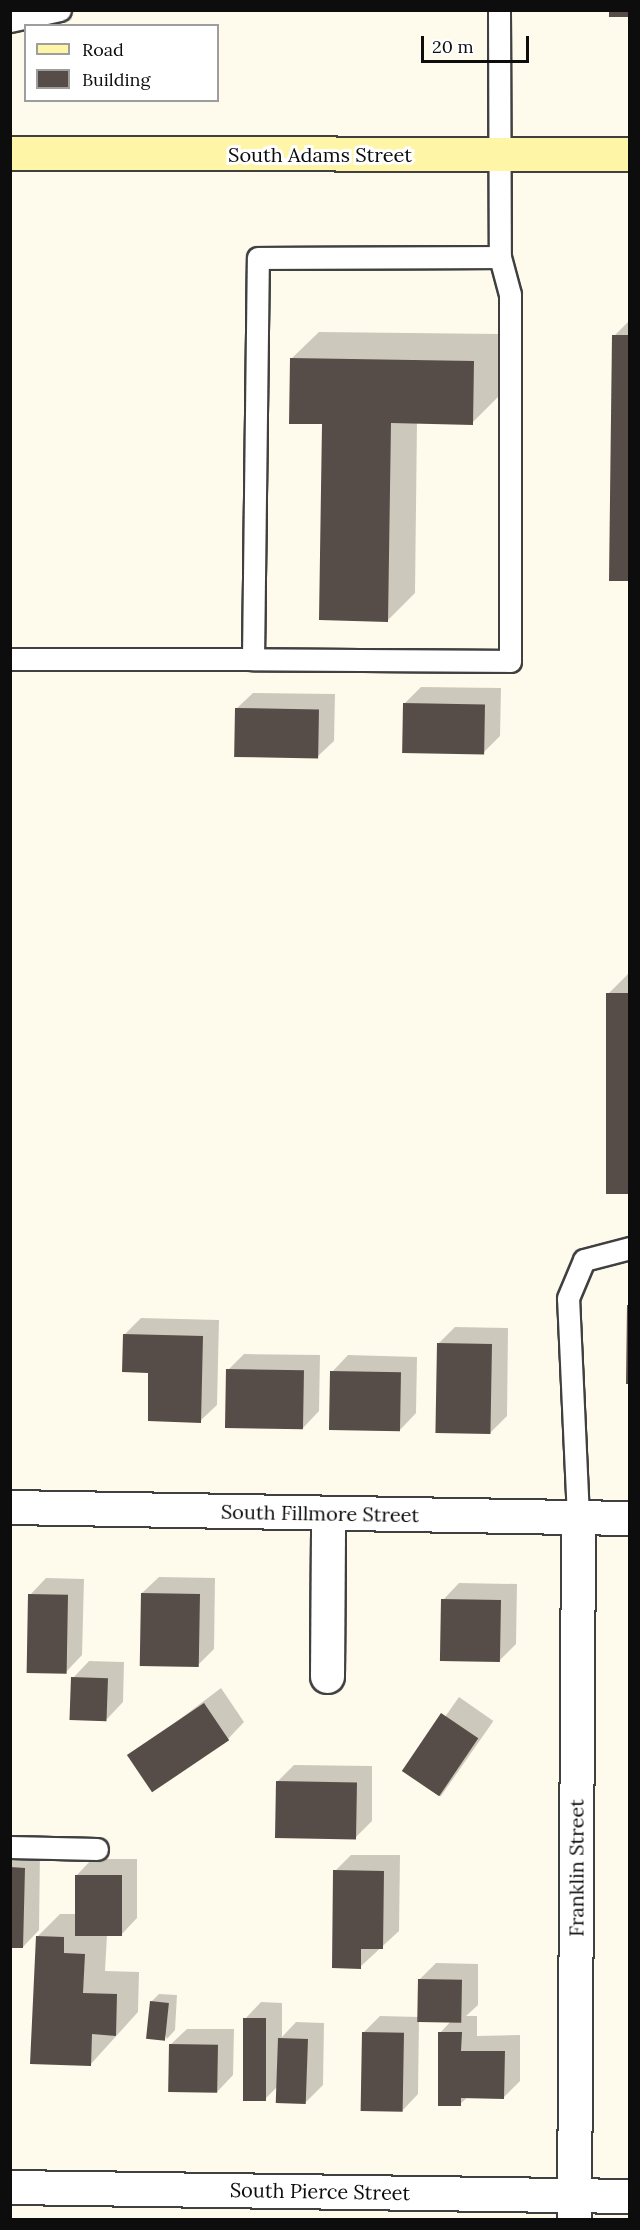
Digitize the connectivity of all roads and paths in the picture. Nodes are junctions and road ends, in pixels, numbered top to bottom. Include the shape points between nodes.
1 (60, 10) edge
2 (499, 10) edge
3 (10, 21) edge
4 (10, 153) edge
5 (502, 154) junction
6 (630, 154) edge
7 (500, 257) junction
8 (10, 659) edge
9 (253, 659) junction
10 (630, 1248) edge
11 (10, 1507) edge
12 (328, 1513) junction
13 (578, 1517) junction
14 (630, 1518) edge
15 (327, 1676) dead end
16 (10, 1847) edge
17 (97, 1849) dead end
18 (10, 2187) edge
19 (630, 2196) edge
20 (574, 2207) edge

1 - 3 lane
2 - 5 lane
4 - 5 street, South Adams Street
5 - 6 street, South Adams Street
5 - 7 lane
7 - 9 lane via 258,258
7 - 9 lane via 510,294 510,661
8 - 9 lane
10 - 13 lane via 584,1260 568,1298
11 - 12 street, South Fillmore Street
12 - 13 street, South Fillmore Street
12 - 15 street
13 - 14 street, South Fillmore Street
13 - 20 street, Franklin Street
16 - 17 lane
18 - 20 street, South Pierce Street
19 - 20 street, South Pierce Street

